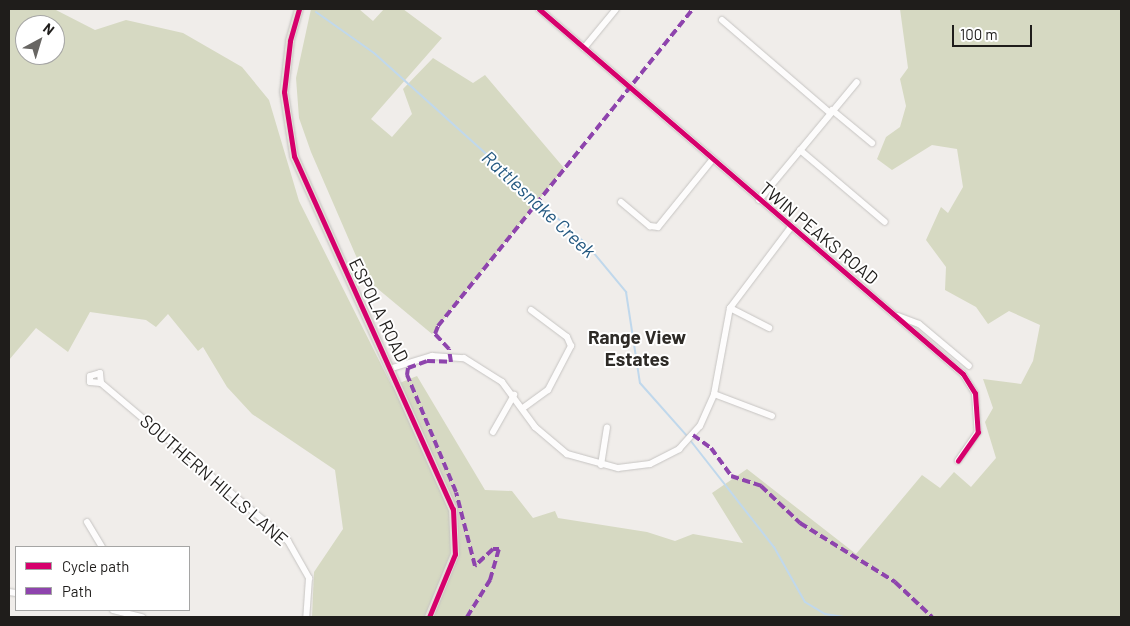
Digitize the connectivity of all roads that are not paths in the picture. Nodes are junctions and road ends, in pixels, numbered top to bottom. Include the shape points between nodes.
1 (300, 9) edge
2 (539, 9) edge
3 (616, 9) edge
4 (722, 20) dead end
5 (584, 48) junction
6 (857, 82) dead end
7 (831, 112) junction
8 (872, 143) dead end
9 (800, 150) junction
10 (712, 160) junction
11 (759, 200) junction
12 (621, 202) dead end
13 (885, 222) dead end
14 (791, 227) junction
15 (730, 308) junction
16 (531, 310) dead end
17 (896, 316) junction
18 (769, 328) dead end
19 (969, 366) dead end
20 (392, 368) junction
21 (101, 383) dead end
22 (714, 394) junction
23 (514, 395) junction
24 (523, 408) junction
25 (772, 416) dead end
26 (608, 427) dead end
27 (493, 432) dead end
28 (958, 461) dead end
29 (601, 466) junction
30 (87, 522) dead end
31 (101, 546) edge
32 (117, 611) edge
33 (142, 617) edge
34 (306, 617) edge
35 (429, 617) edge

1 - 20 main road, ESPOLA ROAD via 290,41 284,92 294,156
2 - 5 street, TWIN PEAKS ROAD
3 - 5 street
4 - 7 street
5 - 10 street, TWIN PEAKS ROAD
6 - 7 street
7 - 8 street
7 - 9 street
9 - 11 street
9 - 13 street
10 - 11 street, TWIN PEAKS ROAD
10 - 12 street via 658,227 650,226
11 - 14 street, TWIN PEAKS ROAD
14 - 15 street
14 - 17 street, TWIN PEAKS ROAD
15 - 18 street
15 - 22 street
16 - 24 street via 567,337 571,346 548,390
17 - 19 street, TWIN PEAKS ROAD via 919,324
17 - 28 street, TWIN PEAKS ROAD via 973,387 978,432
20 - 23 street via 425,357 464,358 488,370
20 - 35 main road, ESPOLA ROAD via 449,495 456,522 452,562
21 - 34 street, SOUTHERN HILLS LANE via 288,541 309,578
22 - 25 street
22 - 29 street via 700,426 669,456 637,467
23 - 24 street
23 - 27 street
24 - 29 street via 534,427 556,446
26 - 29 street
30 - 31 street
32 - 33 street

